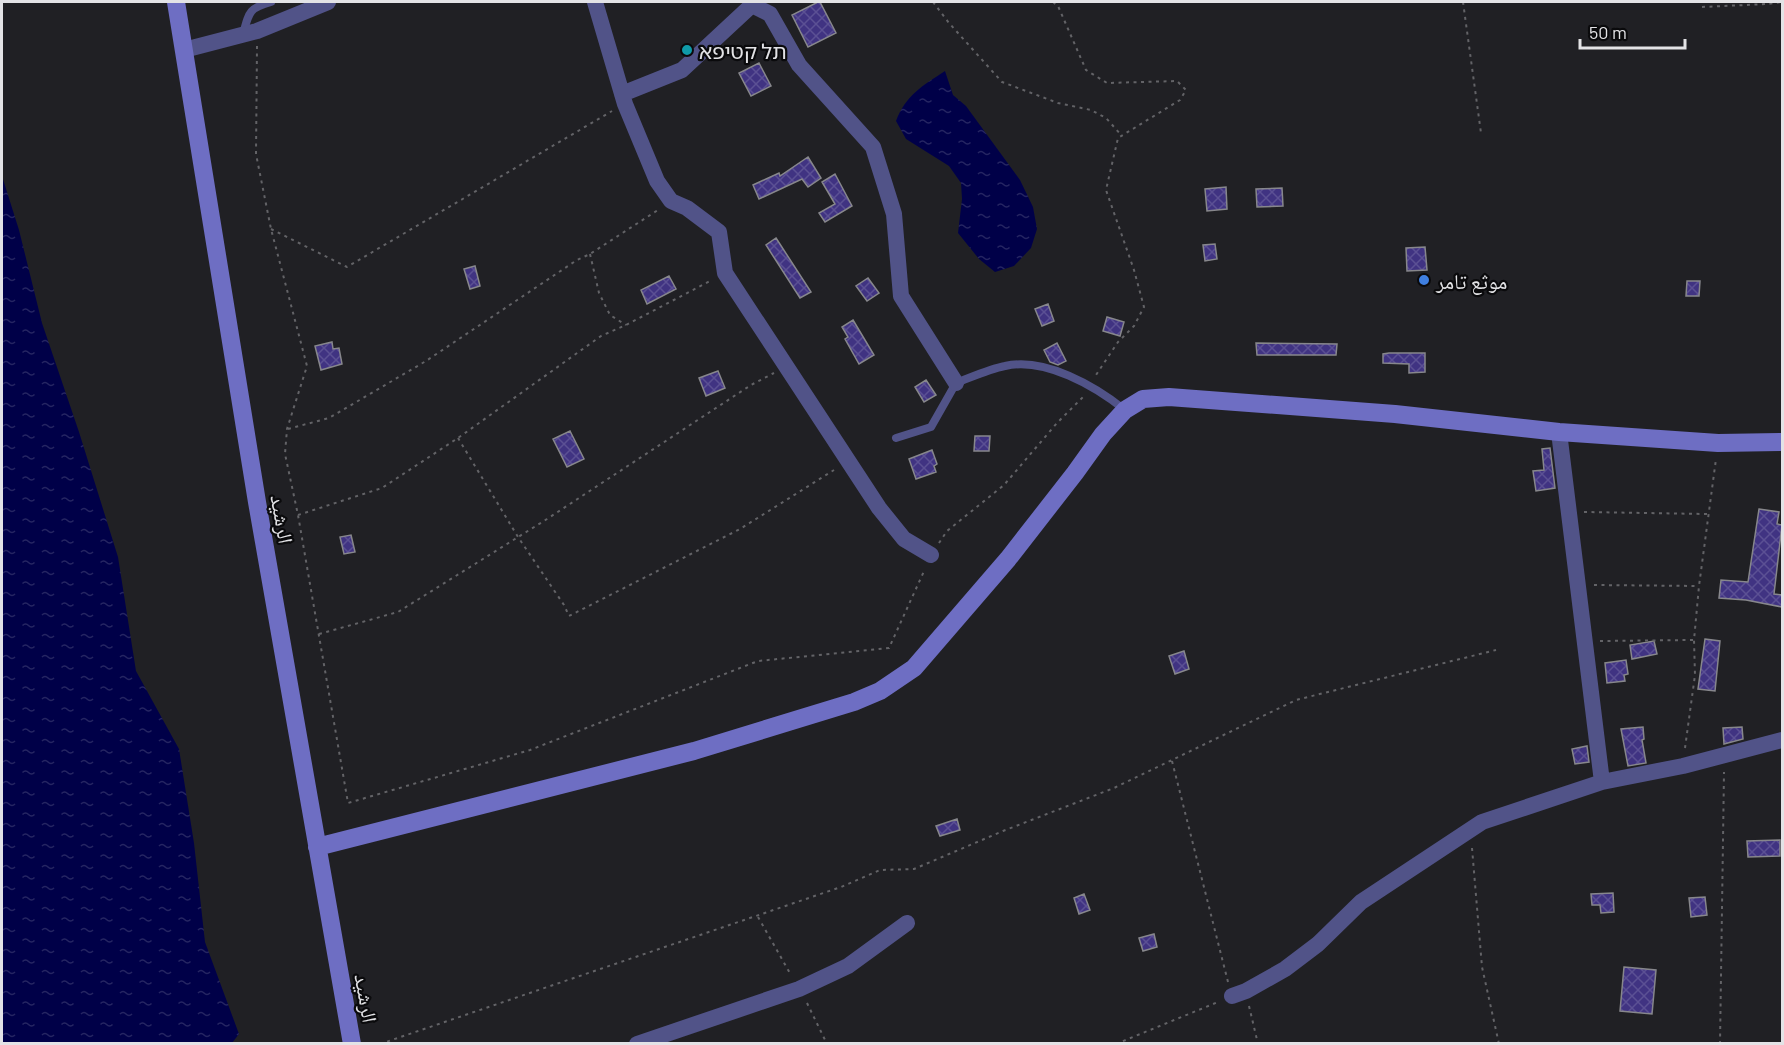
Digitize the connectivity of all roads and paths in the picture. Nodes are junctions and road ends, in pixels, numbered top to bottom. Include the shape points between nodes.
1 (176, 2) edge
2 (271, 2) edge
3 (328, 2) edge
4 (595, 2) edge
5 (933, 2) edge
6 (1053, 2) edge
7 (1463, 2) edge
8 (1782, 2) edge
9 (1702, 7) dead end
10 (249, 33) junction
11 (184, 50) junction
12 (624, 99) junction
13 (1480, 133) dead end
14 (1122, 136) junction
15 (671, 201) junction
16 (271, 229) junction
17 (590, 254) junction
18 (725, 273) junction
19 (626, 325) junction
20 (787, 365) junction
21 (956, 383) junction
22 (1090, 385) junction
23 (1125, 410) junction
24 (287, 429) junction
25 (1559, 432) junction
26 (458, 438) junction
27 (896, 438) dead end
28 (1782, 442) edge
29 (1718, 443) junction
30 (849, 461) junction
31 (1569, 512) junction
32 (1708, 514) junction
33 (298, 515) junction
34 (518, 537) junction
35 (931, 555) junction
36 (1579, 585) junction
37 (1699, 586) junction
38 (318, 634) junction
39 (1694, 640) junction
40 (1585, 641) junction
41 (1496, 650) dead end
42 (1782, 740) edge
43 (1724, 754) junction
44 (1172, 761) junction
45 (1683, 766) junction
46 (1602, 782) junction
47 (1470, 830) junction
48 (317, 847) junction
49 (908, 923) dead end
50 (1239, 993) junction
51 (352, 1044) edge
52 (380, 1044) edge
53 (637, 1044) edge
54 (1116, 1044) edge
55 (1258, 1044) edge
56 (1499, 1044) edge
57 (1720, 1044) edge

1 - 11 street, الرشيد
2 - 10 lane via 255,7 248,16
3 - 10 street
4 - 12 street
5 - 14 path via 1002,82 1058,103 1090,110 1106,118
6 - 14 path via 1086,69 1107,83 1177,81 1186,90 1180,99
7 - 13 path
8 - 9 path
10 - 11 street
10 - 16 path via 256,154
11 - 48 street, الرشيد
12 - 15 street via 657,181
12 - 16 path via 347,267
12 - 21 street via 682,70 752,5 770,14 799,65 873,147 894,214 901,296
14 - 22 path via 1118,138 1106,190 1144,307
15 - 17 path
15 - 18 street via 719,232
16 - 24 path via 307,366
17 - 19 path via 598,293 610,315
17 - 24 path via 426,361 329,418
18 - 19 path
18 - 20 street
19 - 26 path via 601,336
20 - 30 street
20 - 34 path
21 - 22 lane via 1006,366 1038,365
21 - 27 lane via 931,428
22 - 23 lane
22 - 35 path via 1004,485 947,531
23 - 25 street via 1143,399 1169,397 1395,414
23 - 48 street via 942,638 914,668 880,691 694,751
24 - 33 path via 285,454
25 - 29 street
25 - 31 street
26 - 33 path via 382,488
26 - 34 path
28 - 29 street
29 - 32 path
30 - 34 path via 740,529 569,616
30 - 35 street via 904,539
31 - 32 path
31 - 36 street
32 - 37 path
33 - 38 path
34 - 38 path via 398,612
35 - 38 path via 889,648 758,661 530,750 348,803
36 - 37 path
36 - 40 street
37 - 39 path
39 - 40 path
39 - 45 path via 1695,675
40 - 46 street
41 - 44 path via 1296,700
42 - 43 street
43 - 45 street
43 - 57 path
44 - 50 path
44 - 52 path via 914,869 880,870 841,887
45 - 46 street
46 - 47 street via 1482,822
47 - 50 street via 1361,902 1286,969
47 - 56 path via 1482,967
48 - 51 street, الرشيد
49 - 53 street via 848,966 799,989
50 - 54 path
50 - 55 path

